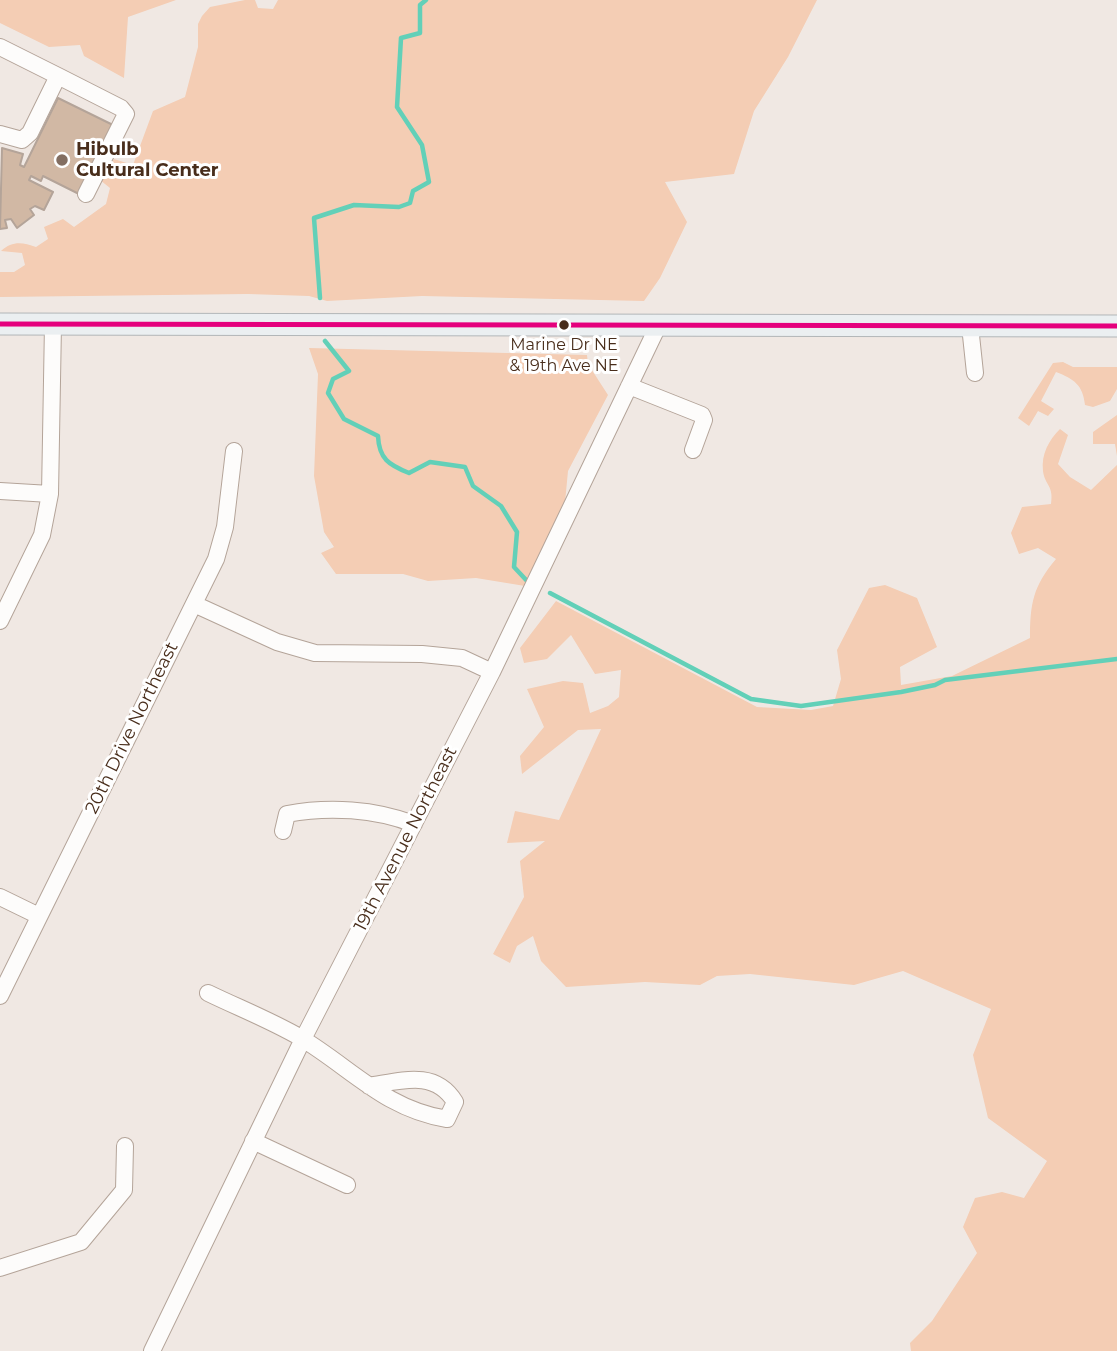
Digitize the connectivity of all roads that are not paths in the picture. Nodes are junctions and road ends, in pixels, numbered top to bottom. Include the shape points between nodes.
1 (0, 47) edge
2 (58, 76) junction
3 (0, 134) edge
4 (86, 194) dead end
5 (0, 324) edge
6 (53, 324) junction
7 (658, 326) junction
8 (970, 326) junction
9 (1117, 326) edge
10 (975, 373) dead end
11 (629, 386) junction
12 (693, 450) dead end
13 (234, 451) dead end
14 (0, 491) edge
15 (50, 494) junction
16 (194, 604) junction
17 (0, 621) edge
18 (492, 672) junction
19 (414, 824) junction
20 (283, 831) dead end
21 (0, 897) edge
22 (40, 916) junction
23 (208, 993) dead end
24 (0, 996) edge
25 (303, 1039) junction
26 (369, 1086) junction
27 (253, 1141) junction
28 (125, 1146) dead end
29 (347, 1185) dead end
30 (0, 1268) edge
31 (152, 1351) edge

1 - 2 street
2 - 3 street via 30,133 22,140
2 - 4 street via 127,114
5 - 6 main road
6 - 7 main road
6 - 15 street
7 - 8 main road
7 - 11 street, 19th Avenue Northeast
8 - 9 main road
8 - 10 street
11 - 12 street via 702,415
11 - 18 street, 19th Avenue Northeast
13 - 16 street, 20th Drive Northeast via 225,527 216,559
14 - 15 street
15 - 17 street via 42,535
16 - 18 street via 277,642 315,653 449,656
16 - 22 street, 20th Drive Northeast
18 - 19 street, 19th Avenue Northeast
19 - 20 street via 384,812 306,811 287,814
19 - 25 street, 19th Avenue Northeast
21 - 22 street
22 - 24 street, 20th Drive Northeast
23 - 25 street
25 - 26 street
25 - 27 street, 19th Avenue Northeast
26 - 26 street via 429,1116 447,1119 455,1102 437,1083 418,1078
27 - 29 street
27 - 31 street, 19th Avenue Northeast
28 - 30 street via 124,1190 81,1242

